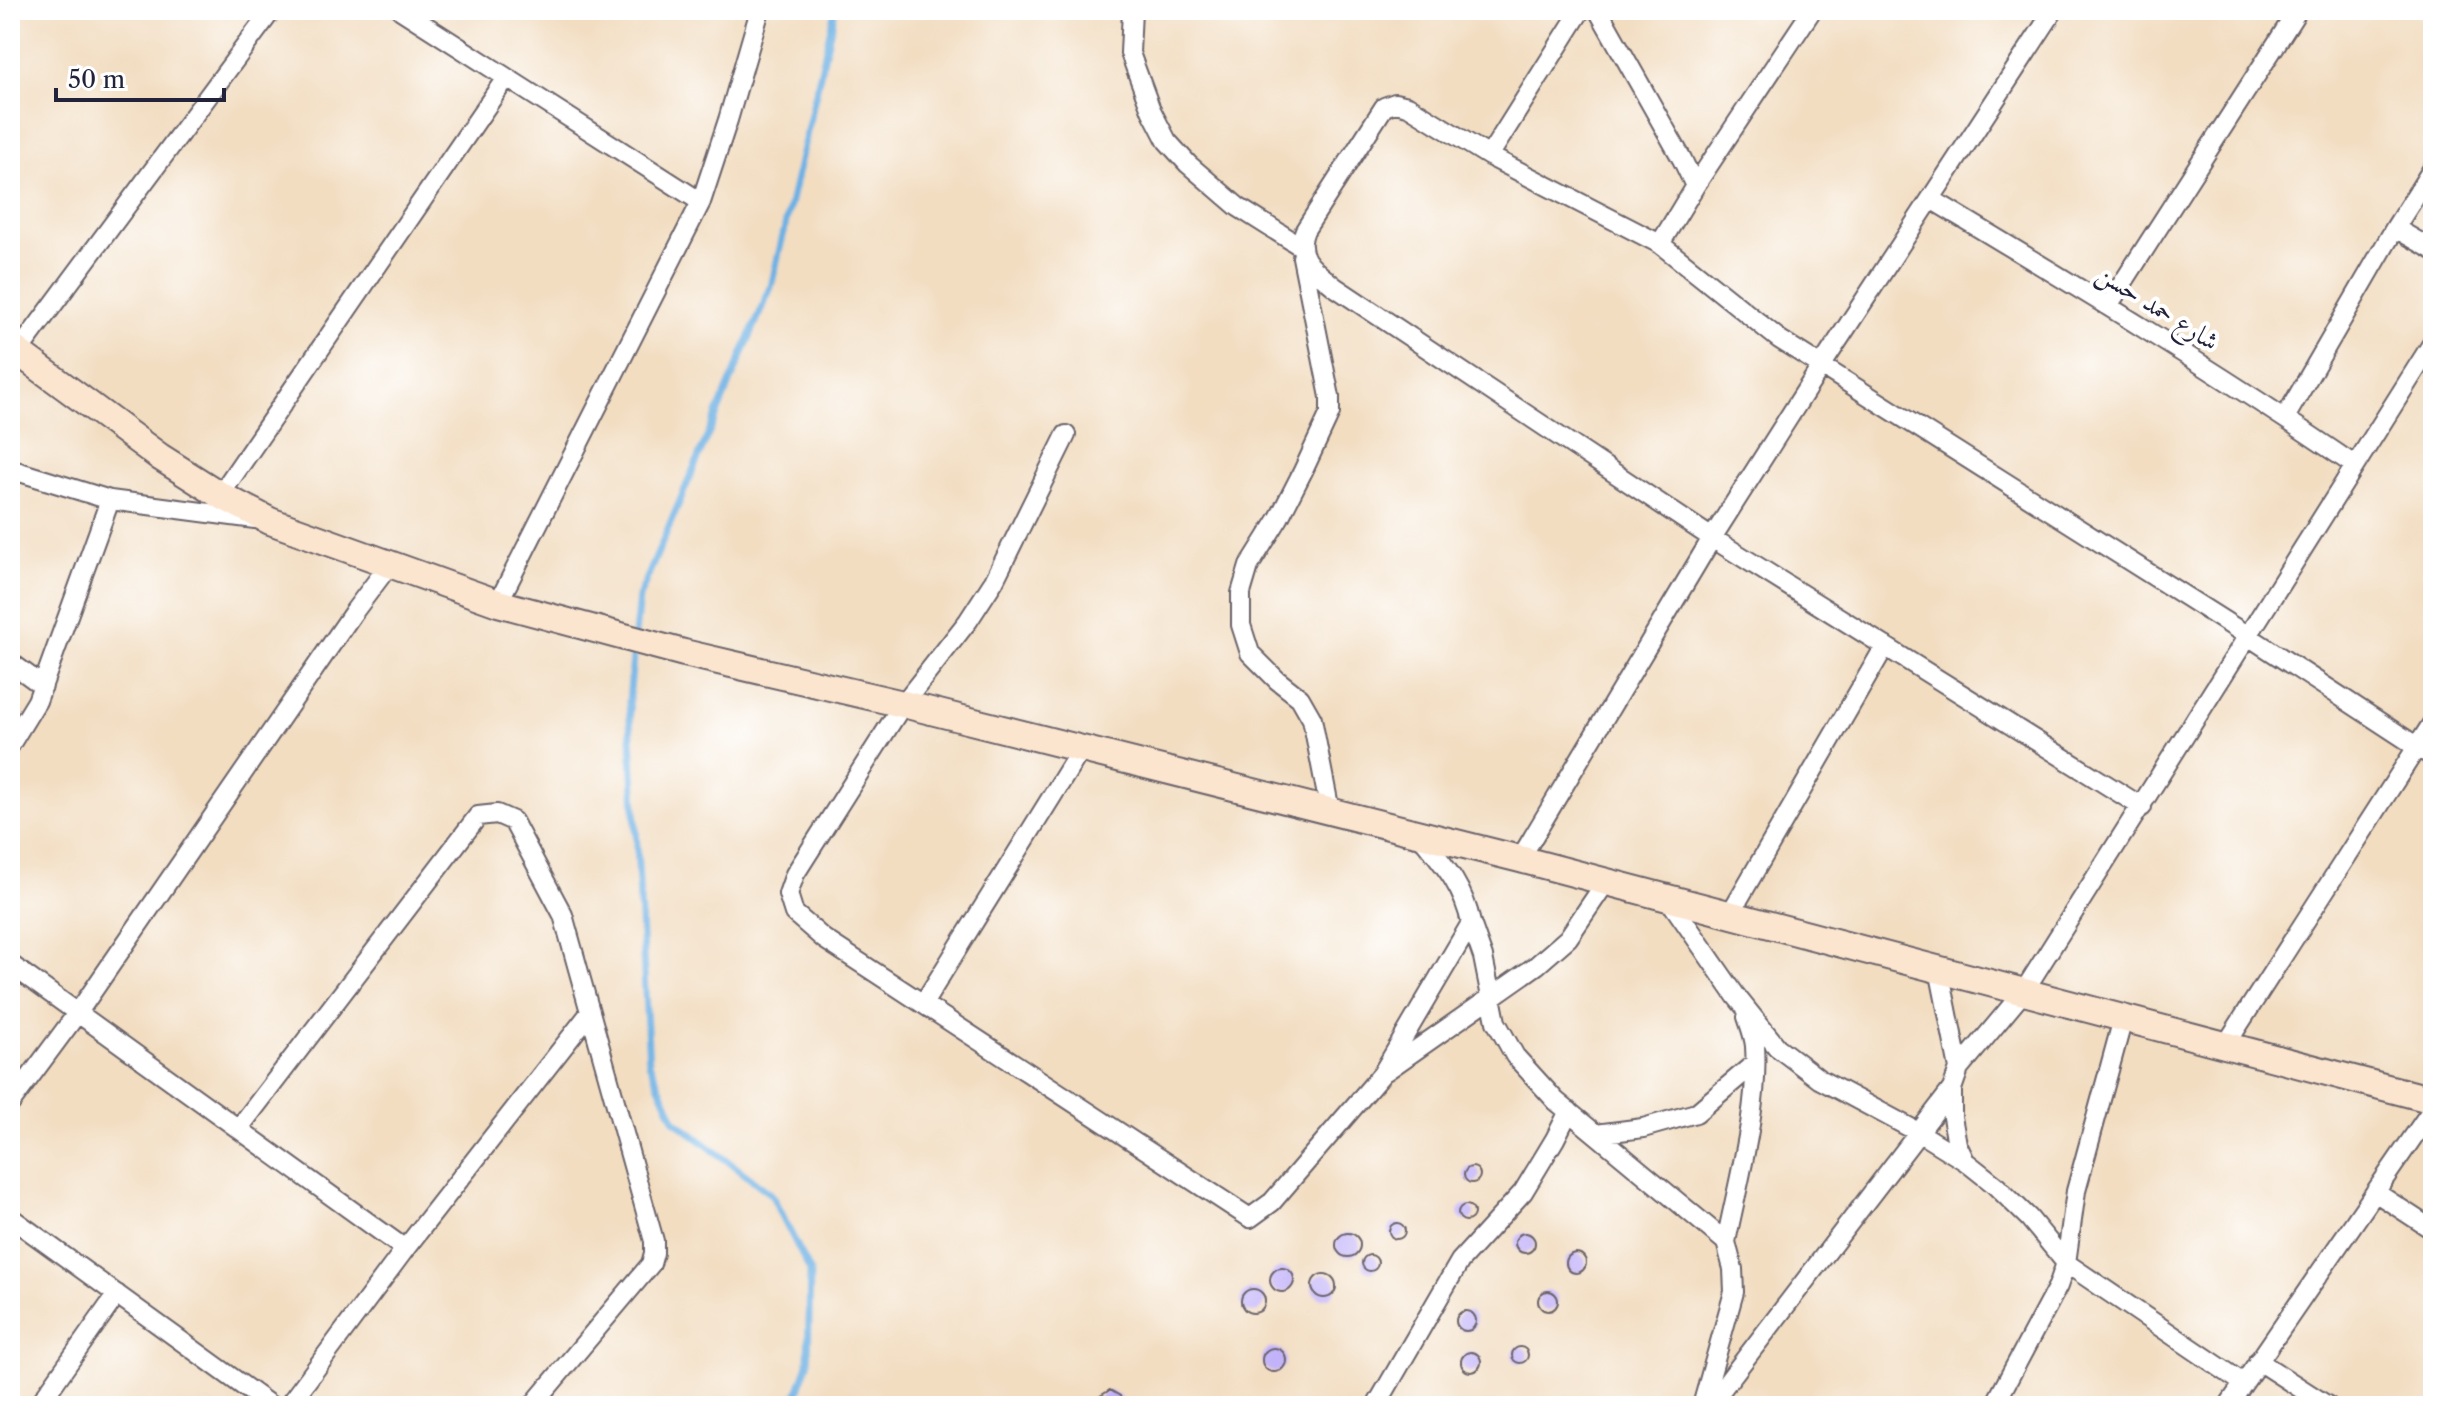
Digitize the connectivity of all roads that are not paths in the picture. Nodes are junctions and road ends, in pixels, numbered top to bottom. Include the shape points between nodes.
1 (272, 10) edge
2 (401, 10) edge
3 (1132, 10) edge
4 (1581, 10) edge
5 (1598, 10) edge
6 (1812, 10) edge
7 (2054, 10) edge
8 (2298, 10) edge
9 (755, 12) edge
10 (506, 78) junction
11 (1489, 156) junction
12 (2433, 168) edge
13 (1695, 186) junction
14 (1931, 199) junction
15 (701, 202) junction
16 (2395, 228) junction
17 (1660, 244) junction
18 (2433, 250) edge
19 (1301, 251) junction
20 (2108, 306) junction
21 (2433, 342) edge
22 (13, 355) edge
23 (1822, 365) junction
24 (2285, 418) junction
25 (1066, 435) dead end
26 (2354, 465) junction
27 (10, 469) edge
28 (220, 495) junction
29 (110, 500) junction
30 (270, 521) junction
31 (1712, 538) junction
32 (389, 565) junction
33 (498, 603) junction
34 (2248, 636) junction
35 (1885, 646) junction
36 (10, 662) edge
37 (43, 686) junction
38 (903, 704) junction
39 (2433, 722) edge
40 (10, 745) edge
41 (1082, 748) junction
42 (2425, 752) edge
43 (2142, 807) junction
44 (1330, 811) junction
45 (1419, 834) junction
46 (1520, 859) junction
47 (1606, 882) junction
48 (1668, 898) junction
49 (1730, 914) junction
50 (1471, 923) junction
51 (10, 964) edge
52 (1939, 969) junction
53 (2024, 991) junction
54 (1493, 996) junction
55 (923, 1004) junction
56 (1744, 1006) junction
57 (79, 1011) junction
58 (589, 1014) junction
59 (2123, 1019) junction
60 (2225, 1046) junction
61 (1755, 1063) junction
62 (1959, 1069) junction
63 (1382, 1074) junction
64 (1952, 1089) junction
65 (2433, 1100) edge
66 (10, 1104) edge
67 (2433, 1108) edge
68 (1569, 1111) junction
69 (239, 1128) junction
70 (1918, 1132) junction
71 (1596, 1134) junction
72 (1965, 1161) junction
73 (2375, 1192) junction
74 (10, 1217) edge
75 (2433, 1230) edge
76 (1726, 1242) junction
77 (405, 1249) junction
78 (2066, 1263) junction
79 (117, 1294) junction
80 (2258, 1361) junction
81 (2243, 1383) junction
82 (38, 1406) edge
83 (271, 1406) edge
84 (288, 1406) edge
85 (532, 1406) edge
86 (1376, 1406) edge
87 (1702, 1406) edge
88 (1709, 1406) edge
89 (1994, 1406) edge
90 (2228, 1406) edge
91 (2328, 1406) edge

1 - 22 street
2 - 10 street
3 - 19 street via 1130,53 1167,141 1238,207
4 - 11 street
5 - 13 street
6 - 13 street
7 - 14 street
8 - 20 street
9 - 15 street
10 - 15 street
10 - 28 street
11 - 17 street
11 - 19 street via 1408,106 1384,107 1305,230
12 - 16 street
13 - 17 street
14 - 20 street, شارع حمد حسن
14 - 23 street
15 - 33 street
16 - 18 street
16 - 24 street
17 - 23 street via 1779,339
19 - 31 street via 1335,287
19 - 44 street via 1330,413 1285,507 1249,566 1241,593 1241,625 1250,653 1300,698 1312,719
20 - 24 street, شارع حمد حسن
21 - 26 street
22 - 28 street
23 - 31 street
23 - 34 street
24 - 26 street, شارع حمد حسن
25 - 38 street via 994,581
26 - 34 street
27 - 29 street
28 - 30 street
29 - 30 street
29 - 37 street
30 - 32 street
31 - 35 street
31 - 46 street
32 - 33 street
32 - 57 street
33 - 38 street
34 - 42 street
34 - 43 street
35 - 43 street
35 - 49 street
36 - 37 street
37 - 40 street
38 - 41 street
38 - 55 street via 795,874 788,894 794,913 824,939
39 - 42 street
41 - 44 street
41 - 55 street
42 - 60 street
43 - 53 street
44 - 45 street
45 - 46 street
45 - 50 street via 1455,879
46 - 47 street
47 - 48 street
47 - 54 street via 1568,938
48 - 49 street
48 - 56 street
49 - 52 street
50 - 54 street
50 - 63 street
51 - 57 street
52 - 53 street
52 - 62 street
53 - 59 street
53 - 62 street
54 - 63 street
54 - 68 street via 1496,1022 1515,1056
55 - 63 street via 1250,1218 1272,1202
56 - 61 street
56 - 70 street via 1777,1047 1819,1079
57 - 66 street
57 - 69 street
58 - 69 street via 563,915 513,821 497,814 478,816
58 - 77 street
58 - 85 street via 654,1253 651,1264
59 - 60 street
59 - 78 street via 2076,1191
60 - 65 street
61 - 71 street via 1696,1113
61 - 76 street
62 - 64 street
64 - 70 street
64 - 72 street via 1952,1117
67 - 73 street
68 - 71 street
68 - 86 street via 1523,1192 1460,1261
69 - 77 street
70 - 72 street
70 - 88 street
71 - 76 street
72 - 78 street via 2029,1218
73 - 75 street
73 - 80 street
74 - 79 street
76 - 87 street via 1734,1292
77 - 84 street
78 - 81 street
78 - 89 street
79 - 82 street
79 - 83 street
80 - 81 street
80 - 91 street
81 - 90 street

